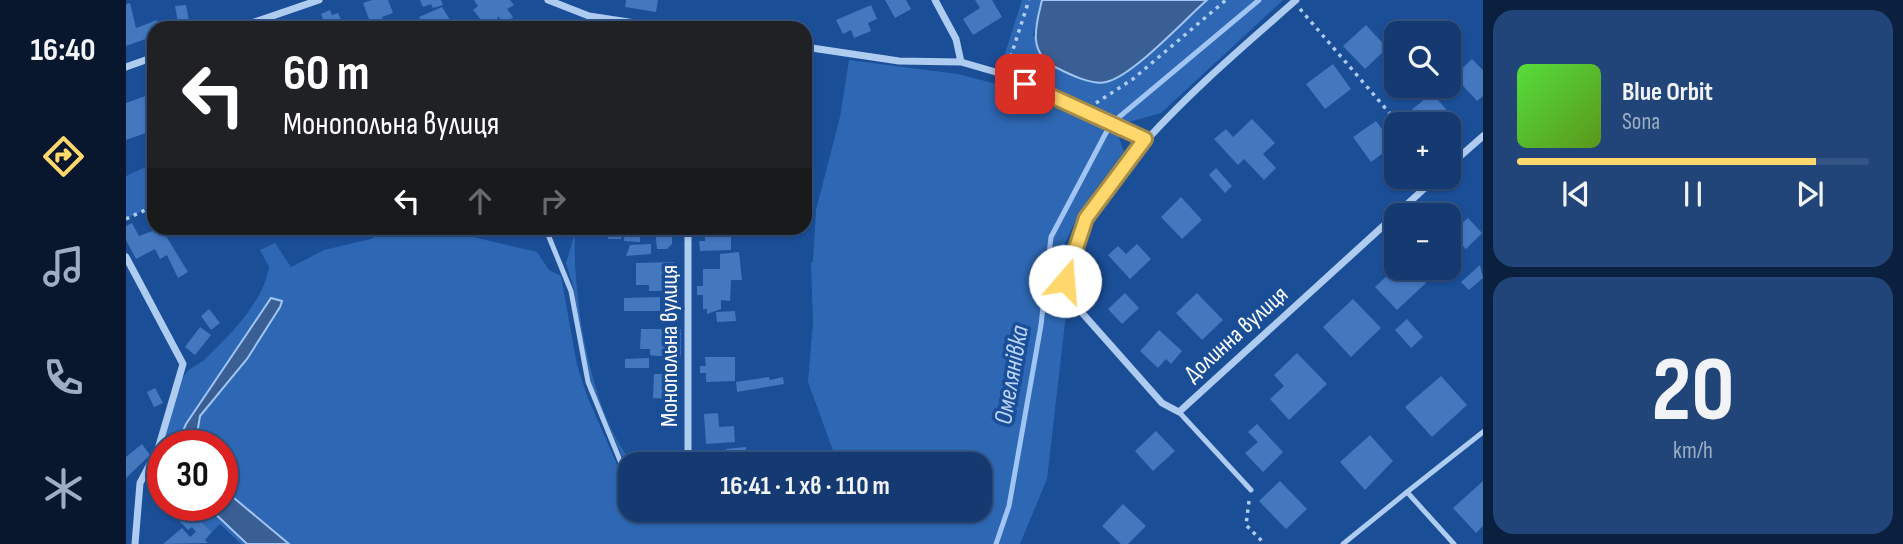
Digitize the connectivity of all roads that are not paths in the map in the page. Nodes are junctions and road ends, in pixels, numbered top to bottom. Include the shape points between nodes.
1 (318, 0) edge
2 (548, 0) edge
3 (935, 0) edge
4 (1295, 1) edge
5 (257, 21) edge
6 (622, 21) edge
7 (812, 48) edge
8 (147, 60) edge
9 (961, 62) junction
10 (126, 67) edge
11 (1483, 136) edge
12 (1145, 139) junction
13 (1461, 155) edge
14 (1424, 189) edge
15 (688, 235) edge
16 (548, 237) dead end
17 (126, 257) edge
18 (1179, 412) junction
19 (1483, 432) edge
20 (688, 452) edge
21 (618, 456) edge
22 (1251, 490) road end
23 (1408, 492) junction
24 (135, 544) edge
25 (1343, 544) edge
26 (1454, 544) edge

1 - 5 street
2 - 6 street via 589,16
3 - 9 street via 956,39
4 - 12 street
7 - 9 street via 899,61
8 - 10 street
9 - 12 street via 1006,75
11 - 13 street
12 - 18 street, Долинна вулиця via 1086,218 1065,281 1068,297 1162,403
14 - 18 street, Долинна вулиця
15 - 20 street, Монопольна вулиця
16 - 21 lane via 571,291 588,382
17 - 24 street via 183,364 158,449 140,483
18 - 22 lane
19 - 23 lane
23 - 25 lane
23 - 26 lane

